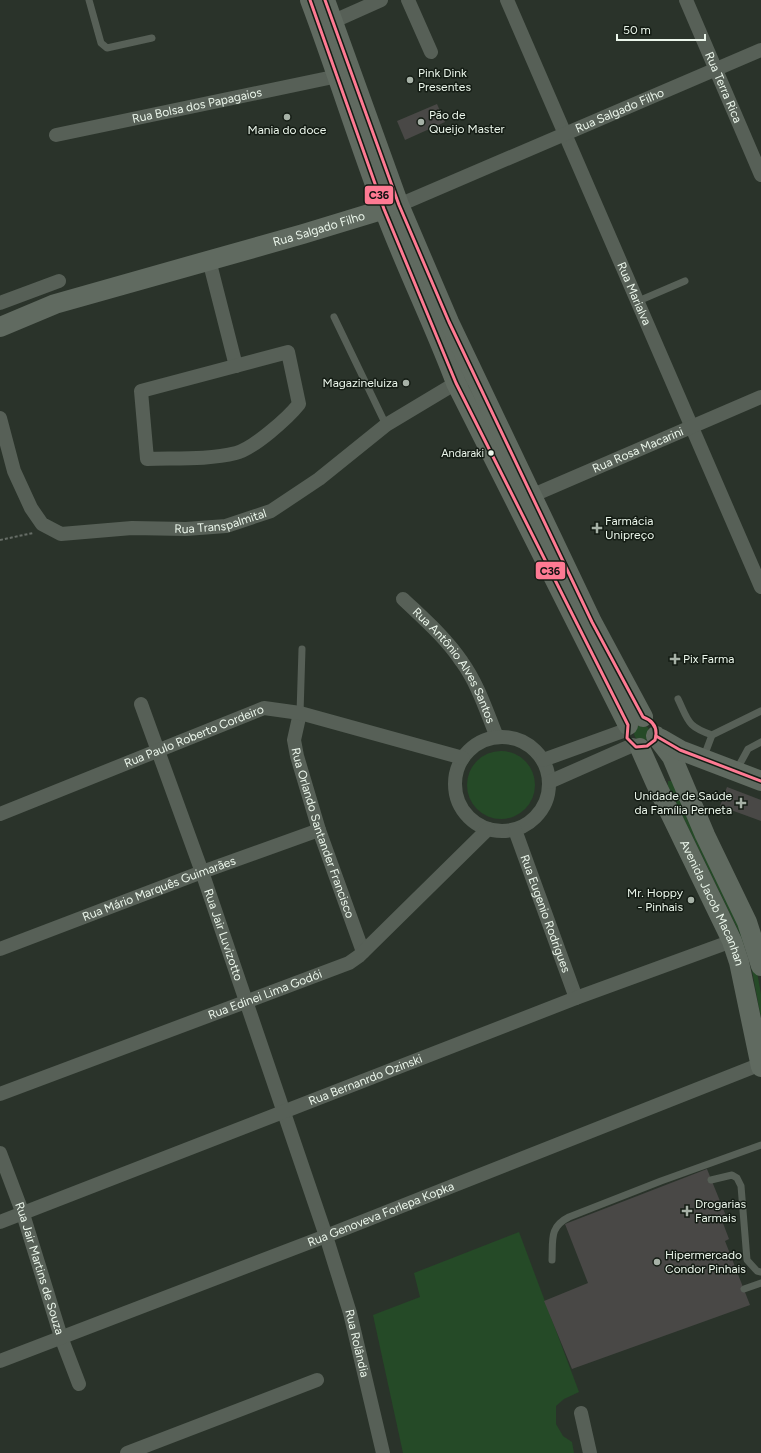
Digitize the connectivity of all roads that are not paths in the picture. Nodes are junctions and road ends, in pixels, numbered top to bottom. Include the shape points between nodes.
1 (89, 0) edge
2 (310, 0) edge
3 (325, 0) edge
4 (381, 0) edge
5 (408, 0) edge
6 (507, 0) edge
7 (686, 0) edge
8 (334, 21) junction
9 (152, 38) dead end
10 (761, 50) edge
11 (431, 52) dead end
12 (715, 70) junction
13 (338, 76) junction
14 (564, 133) junction
15 (56, 135) dead end
16 (761, 175) edge
17 (391, 207) junction
18 (209, 260) junction
19 (685, 280) dead end
20 (59, 281) dead end
21 (0, 302) edge
22 (636, 302) junction
23 (334, 316) dead end
24 (0, 327) edge
25 (236, 366) junction
26 (475, 377) junction
27 (456, 383) junction
28 (761, 397) edge
29 (0, 418) edge
30 (386, 425) junction
31 (691, 428) junction
32 (524, 499) junction
33 (761, 587) edge
34 (403, 599) dead end
35 (302, 650) dead end
36 (678, 699) dead end
37 (141, 704) dead end
38 (761, 711) edge
39 (300, 712) junction
40 (634, 733) junction
41 (712, 735) junction
42 (656, 736) junction
43 (497, 737) junction
44 (761, 742) edge
45 (159, 751) junction
46 (463, 758) junction
47 (703, 759) junction
48 (543, 760) junction
49 (736, 772) junction
50 (679, 776) junction
51 (761, 781) edge
52 (549, 782) junction
53 (656, 784) junction
54 (0, 814) edge
55 (488, 829) junction
56 (319, 830) junction
57 (515, 830) junction
58 (202, 872) junction
59 (732, 941) junction
60 (0, 949) edge
61 (363, 952) junction
62 (761, 966) edge
63 (576, 998) junction
64 (245, 1001) junction
65 (761, 1066) edge
66 (0, 1094) edge
67 (283, 1113) junction
68 (761, 1146) edge
69 (0, 1153) edge
70 (712, 1180) dead end
71 (23, 1214) junction
72 (0, 1222) edge
73 (326, 1236) junction
74 (552, 1260) dead end
75 (761, 1272) edge
76 (761, 1283) edge
77 (744, 1289) dead end
78 (61, 1338) junction
79 (0, 1361) edge
80 (317, 1380) dead end
81 (79, 1384) dead end
82 (581, 1413) dead end
83 (127, 1453) edge
84 (382, 1453) edge
85 (590, 1453) edge

1 - 9 lane via 101,43 107,48
2 - 13 main road, Avenida Jacob Macanhan
3 - 8 main road, Avenida Jacob Macanhan
4 - 8 street
5 - 11 street
6 - 14 street, Rua Marialva
7 - 12 street, Rua Terra Rica
8 - 17 main road, Avenida Jacob Macanhan
10 - 12 street, Rua Salgado Filho
12 - 14 street, Rua Salgado Filho
12 - 16 street, Rua Terra Rica
13 - 15 street, Rua Bolsa dos Papagaios
13 - 17 main road, Avenida Jacob Macanhan
14 - 17 street, Rua Salgado Filho
14 - 22 street, Rua Marialva
17 - 18 main road, Rua Salgado Filho
17 - 26 main road, Avenida Jacob Macanhan
17 - 27 main road, Avenida Jacob Macanhan via 419,295
18 - 24 main road, Rua Salgado Filho via 55,304
18 - 25 street
19 - 22 lane
20 - 21 street
22 - 31 street, Rua Marialva
23 - 30 lane
25 - 25 street via 141,391 147,459 213,457 238,453 290,416 299,404 288,352
26 - 27 street, Rua Transpalmital
26 - 32 main road, Avenida Jacob Macanhan
27 - 30 street, Rua Transpalmital
27 - 32 main road, Avenida Jacob Macanhan
28 - 31 street, Rua Rosa Macarini
29 - 30 street, Rua Transpalmital via 14,471 31,508 42,524 61,534 132,528 186,529 226,526 271,510 319,479
31 - 32 street, Rua Rosa Macarini
31 - 33 street, Rua Marialva
32 - 40 main road, Avenida Jacob Macanhan via 592,622
34 - 43 street, Rua Antônio Alves Santos via 442,636 463,662
35 - 39 lane
36 - 41 lane via 691,725
37 - 45 street, Rua Jair Luvizotto
38 - 41 lane
39 - 45 street, Rua Paulo Roberto Cordeiro via 264,708
39 - 46 street, Rua Paulo Roberto Cordeiro
39 - 56 street, Rua Orlando Santander Francisco via 294,740
40 - 42 main road via 650,745
40 - 48 street
40 - 52 street
40 - 53 main road, Avenida Jacob Macanhan
41 - 47 lane
42 - 47 main road via 680,750
42 - 50 main road, Avenida Jacob Macanhan via 672,757
43 - 46 street via 479,743
43 - 48 street via 523,742
44 - 49 lane via 748,749
45 - 54 street, Rua Paulo Roberto Cordeiro
45 - 58 street, Rua Jair Luvizotto
46 - 55 street via 455,780 458,801 470,818
47 - 49 main road
48 - 52 street
49 - 51 main road
50 - 53 main road via 668,776
50 - 62 main road, Avenida Jacob Macanhan via 747,922
52 - 57 street via 547,799 541,811 529,823
53 - 59 main road, Avenida Jacob Macanhan
55 - 57 street
55 - 61 street, Rua Edinei Lima Godói
56 - 58 street, Rua Mário Marquês Guimarães
56 - 61 street, Rua Orlando Santander Francisco
57 - 63 street, Rua Eugenio Rodrigues
58 - 60 street, Rua Mário Marquês Guimarães
58 - 64 street, Rua Jair Luvizotto
59 - 63 street, Rua Bernanrdo Ozinski
59 - 65 main road, Avenida Jacob Macanhan via 739,962
61 - 64 street, Rua Edinei Lima Godói via 344,965
63 - 67 street, Rua Bernanrdo Ozinski
64 - 66 street, Rua Edinei Lima Godói
64 - 67 street, Rua Jair Luvizotto
65 - 73 street, Rua Genoveva Forlepa Kopka
67 - 71 street, Rua Bernanrdo Ozinski
67 - 73 street, Rua Jair Luvizotto
68 - 74 lane via 661,1181 565,1219 554,1230
69 - 71 street, Rua Jair Martins de Souza
70 - 75 lane via 732,1175 737,1178 741,1186 747,1260
71 - 72 street, Rua Bernanrdo Ozinski
71 - 78 street, Rua Jair Martins de Souza
73 - 78 street, Rua Genoveva Forlepa Kopka
73 - 84 street, Rua Rolândia via 350,1313
76 - 77 lane
78 - 79 street, Rua Genoveva Forlepa Kopka
78 - 81 street, Rua Jair Martins de Souza
80 - 83 street
82 - 85 street

